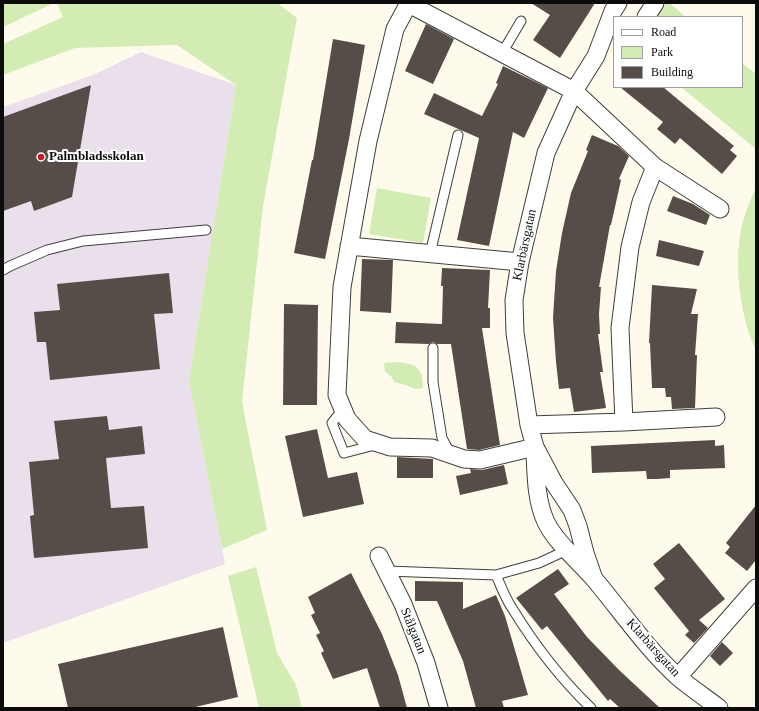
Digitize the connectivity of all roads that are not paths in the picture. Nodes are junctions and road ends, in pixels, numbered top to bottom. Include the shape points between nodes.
1 (409, 3) edge
2 (618, 3) edge
3 (654, 3) edge
4 (647, 16) edge
5 (521, 21) dead end
6 (613, 43) edge
7 (502, 53) junction
8 (596, 56) junction
9 (574, 91) junction
10 (458, 135) dead end
11 (655, 167) junction
12 (720, 209) dead end
13 (206, 230) dead end
14 (349, 246) junction
15 (430, 254) junction
16 (520, 262) junction
17 (3, 270) edge
18 (433, 348) dead end
19 (343, 409) junction
20 (716, 417) dead end
21 (624, 422) junction
22 (529, 425) junction
23 (380, 444) junction
24 (535, 447) junction
25 (450, 453) junction
26 (567, 550) junction
27 (383, 564) joint
28 (496, 575) junction
29 (594, 579) junction
30 (756, 588) edge
31 (678, 677) junction
32 (439, 708) edge
33 (591, 708) edge
34 (719, 708) edge

1 - 7 street
1 - 14 street via 395,29 368,141
2 - 8 street, Klarbärsgatan
3 - 4 street
5 - 7 lane
6 - 8 street, Klarbärsgatan
7 - 9 street
8 - 9 street, Klarbärsgatan
9 - 11 street
9 - 16 street, Klarbärsgatan via 546,153
10 - 15 lane
11 - 12 street
11 - 21 street via 641,202 629,254 620,328
13 - 17 lane via 82,241 47,250
14 - 15 street
14 - 19 street via 342,287 337,395
15 - 16 street
16 - 22 street, Klarbärsgatan via 514,300 515,333
18 - 25 lane via 433,382 442,438
19 - 23 street via 347,419 365,439
19 - 23 lane via 332,423 344,453
20 - 21 street
21 - 22 street
22 - 24 street, Klarbärsgatan
23 - 25 street via 390,447 432,448
24 - 25 street via 480,460 464,459
24 - 26 street, Klarbärsgatan via 541,509 547,523
24 - 29 street, Klarbärsgatan via 572,510
26 - 28 lane via 539,563
26 - 29 street, Klarbärsgatan
27 - 28 lane
27 - 32 street, Stålgatan via 403,604 426,663
28 - 33 lane via 511,608 541,649
29 - 31 street, Klarbärsgatan via 649,647
30 - 31 street
31 - 34 street, Klarbärsgatan

